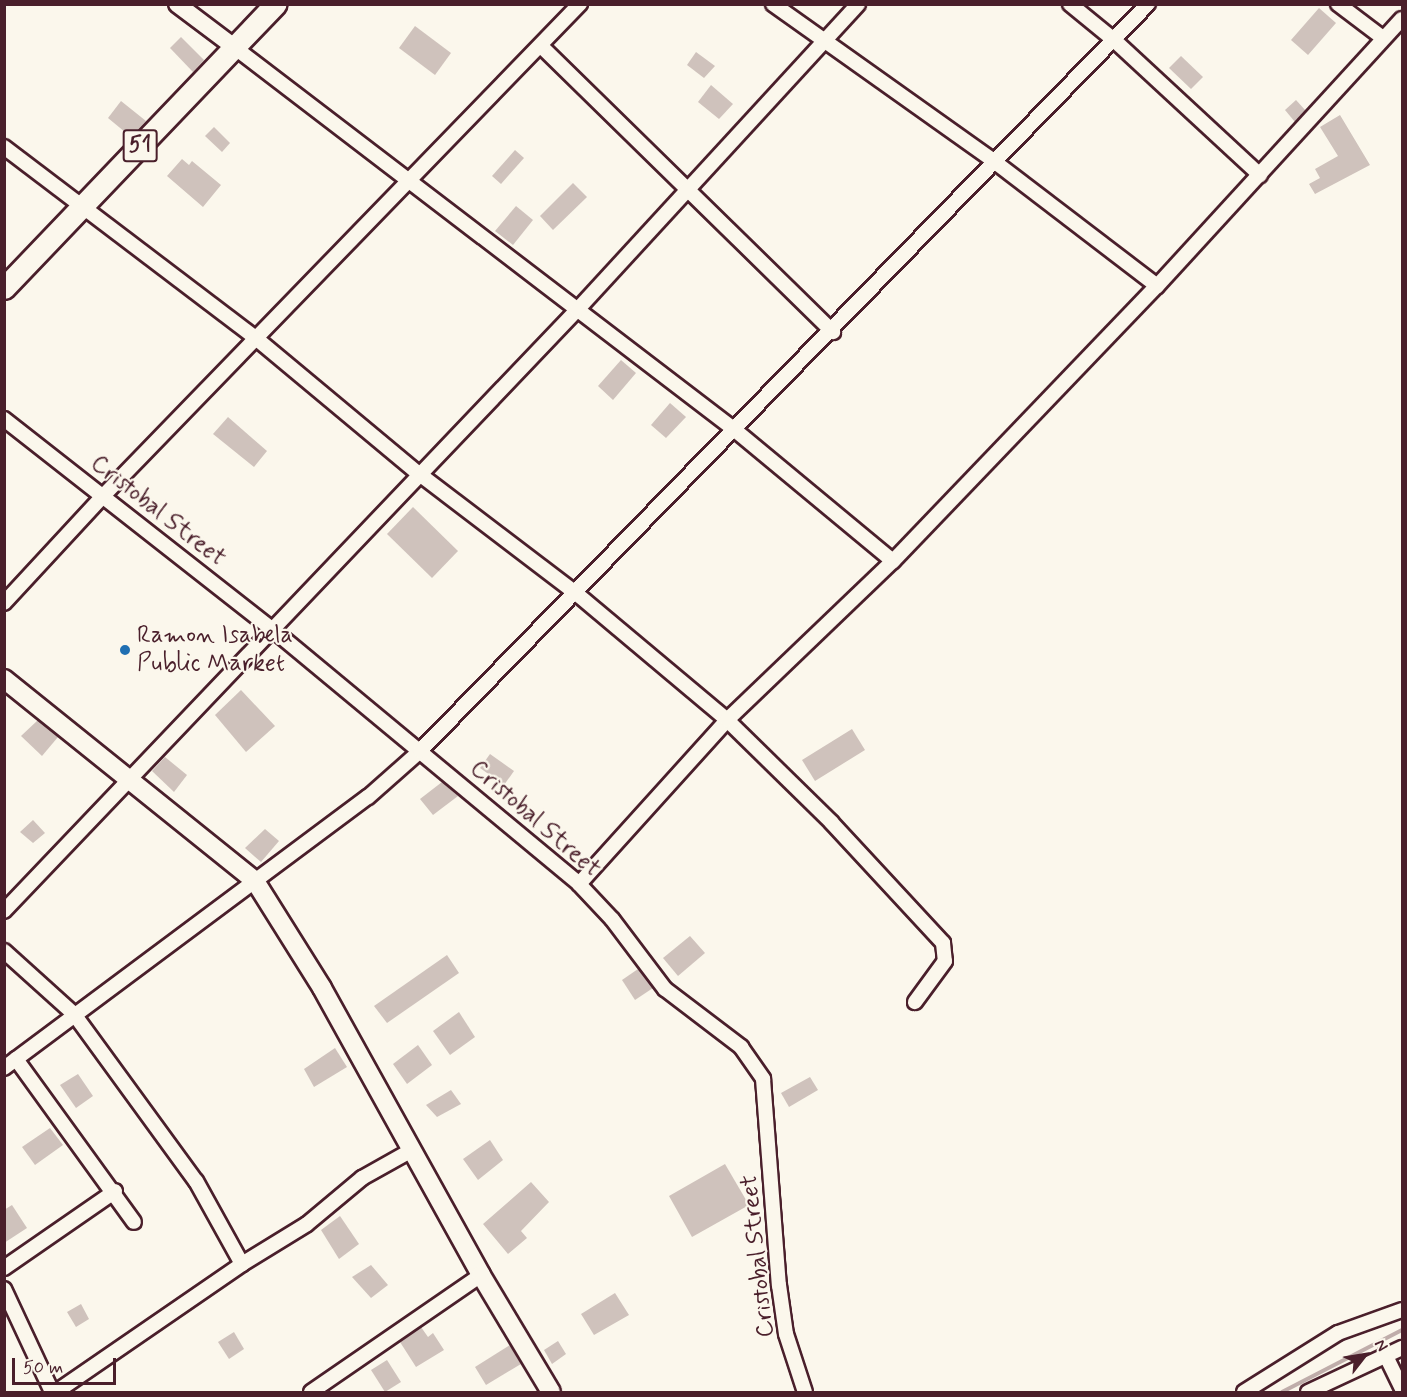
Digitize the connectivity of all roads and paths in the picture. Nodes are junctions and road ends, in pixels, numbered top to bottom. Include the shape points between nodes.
1 (177, 4) edge
2 (275, 4) edge
3 (580, 4) edge
4 (773, 4) edge
5 (858, 4) edge
6 (1070, 4) edge
7 (1148, 4) edge
8 (1338, 4) edge
9 (1402, 19) edge
10 (1383, 38) junction
11 (823, 40) junction
12 (1114, 40) junction
13 (541, 46) junction
14 (234, 47) junction
15 (4, 147) edge
16 (995, 162) junction
17 (1260, 175) junction
18 (411, 181) junction
19 (689, 189) junction
20 (82, 208) junction
21 (1157, 286) junction
22 (4, 288) edge
23 (577, 310) junction
24 (833, 332) junction
25 (257, 339) junction
26 (4, 419) edge
27 (735, 430) junction
28 (418, 473) junction
29 (102, 497) junction
30 (892, 561) junction
31 (577, 594) junction
32 (4, 603) edge
33 (271, 628) junction
34 (4, 679) edge
35 (728, 720) junction
36 (420, 751) junction
37 (132, 779) junction
38 (255, 881) junction
39 (579, 884) junction
40 (4, 911) edge
41 (4, 951) edge
42 (915, 1002) dead end
43 (74, 1014) junction
44 (16, 1059) junction
45 (4, 1068) edge
46 (412, 1150) junction
47 (115, 1191) junction
48 (134, 1222) dead end
49 (242, 1264) junction
50 (4, 1268) edge
51 (481, 1275) junction
52 (4, 1290) edge
53 (1402, 1310) edge
54 (1402, 1348) edge
55 (1384, 1354) junction
56 (1402, 1389) edge
57 (54, 1392) edge
58 (311, 1392) edge
59 (551, 1392) edge
60 (805, 1392) edge
61 (1244, 1392) edge
62 (1308, 1392) edge

1 - 14 street
2 - 14 highway, 51
3 - 13 street
4 - 11 street
5 - 11 street
6 - 12 street
7 - 12 street
8 - 10 street
9 - 10 street
10 - 17 street
11 - 16 street
11 - 19 street
12 - 16 street
12 - 17 street
13 - 18 street
13 - 19 street via 642,148
14 - 18 street
14 - 20 highway, 51
15 - 20 street
16 - 21 street
16 - 24 street
17 - 21 street
18 - 23 street
18 - 25 street
19 - 23 street
19 - 24 street
20 - 22 highway, 51
20 - 25 street
21 - 30 street
23 - 27 street
23 - 28 street
24 - 27 street
25 - 28 street
25 - 29 street
26 - 29 street, Cristobal Street
27 - 30 street
27 - 31 street
28 - 31 street
28 - 33 street
29 - 32 street
29 - 33 street, Cristobal Street
30 - 35 street
31 - 35 street
31 - 36 street
33 - 36 street, Cristobal Street
33 - 37 street
34 - 37 main road
35 - 39 street
35 - 42 street via 831,822 943,943 945,961
36 - 38 street via 368,797
36 - 39 street, Cristobal Street
37 - 38 main road
37 - 40 street
38 - 43 street
38 - 46 main road via 322,988
39 - 60 street, Cristobal Street via 612,919 665,988 741,1047 763,1079 779,1285 786,1334
41 - 43 street
43 - 44 street
43 - 49 street via 195,1181
44 - 45 street
44 - 47 street
46 - 49 street via 362,1178 307,1224
46 - 51 main road
47 - 48 street
47 - 50 street
49 - 57 street
51 - 58 street
51 - 59 main road
52 - 57 street
53 - 61 street via 1338,1333
54 - 55 street
55 - 56 street
55 - 62 street

